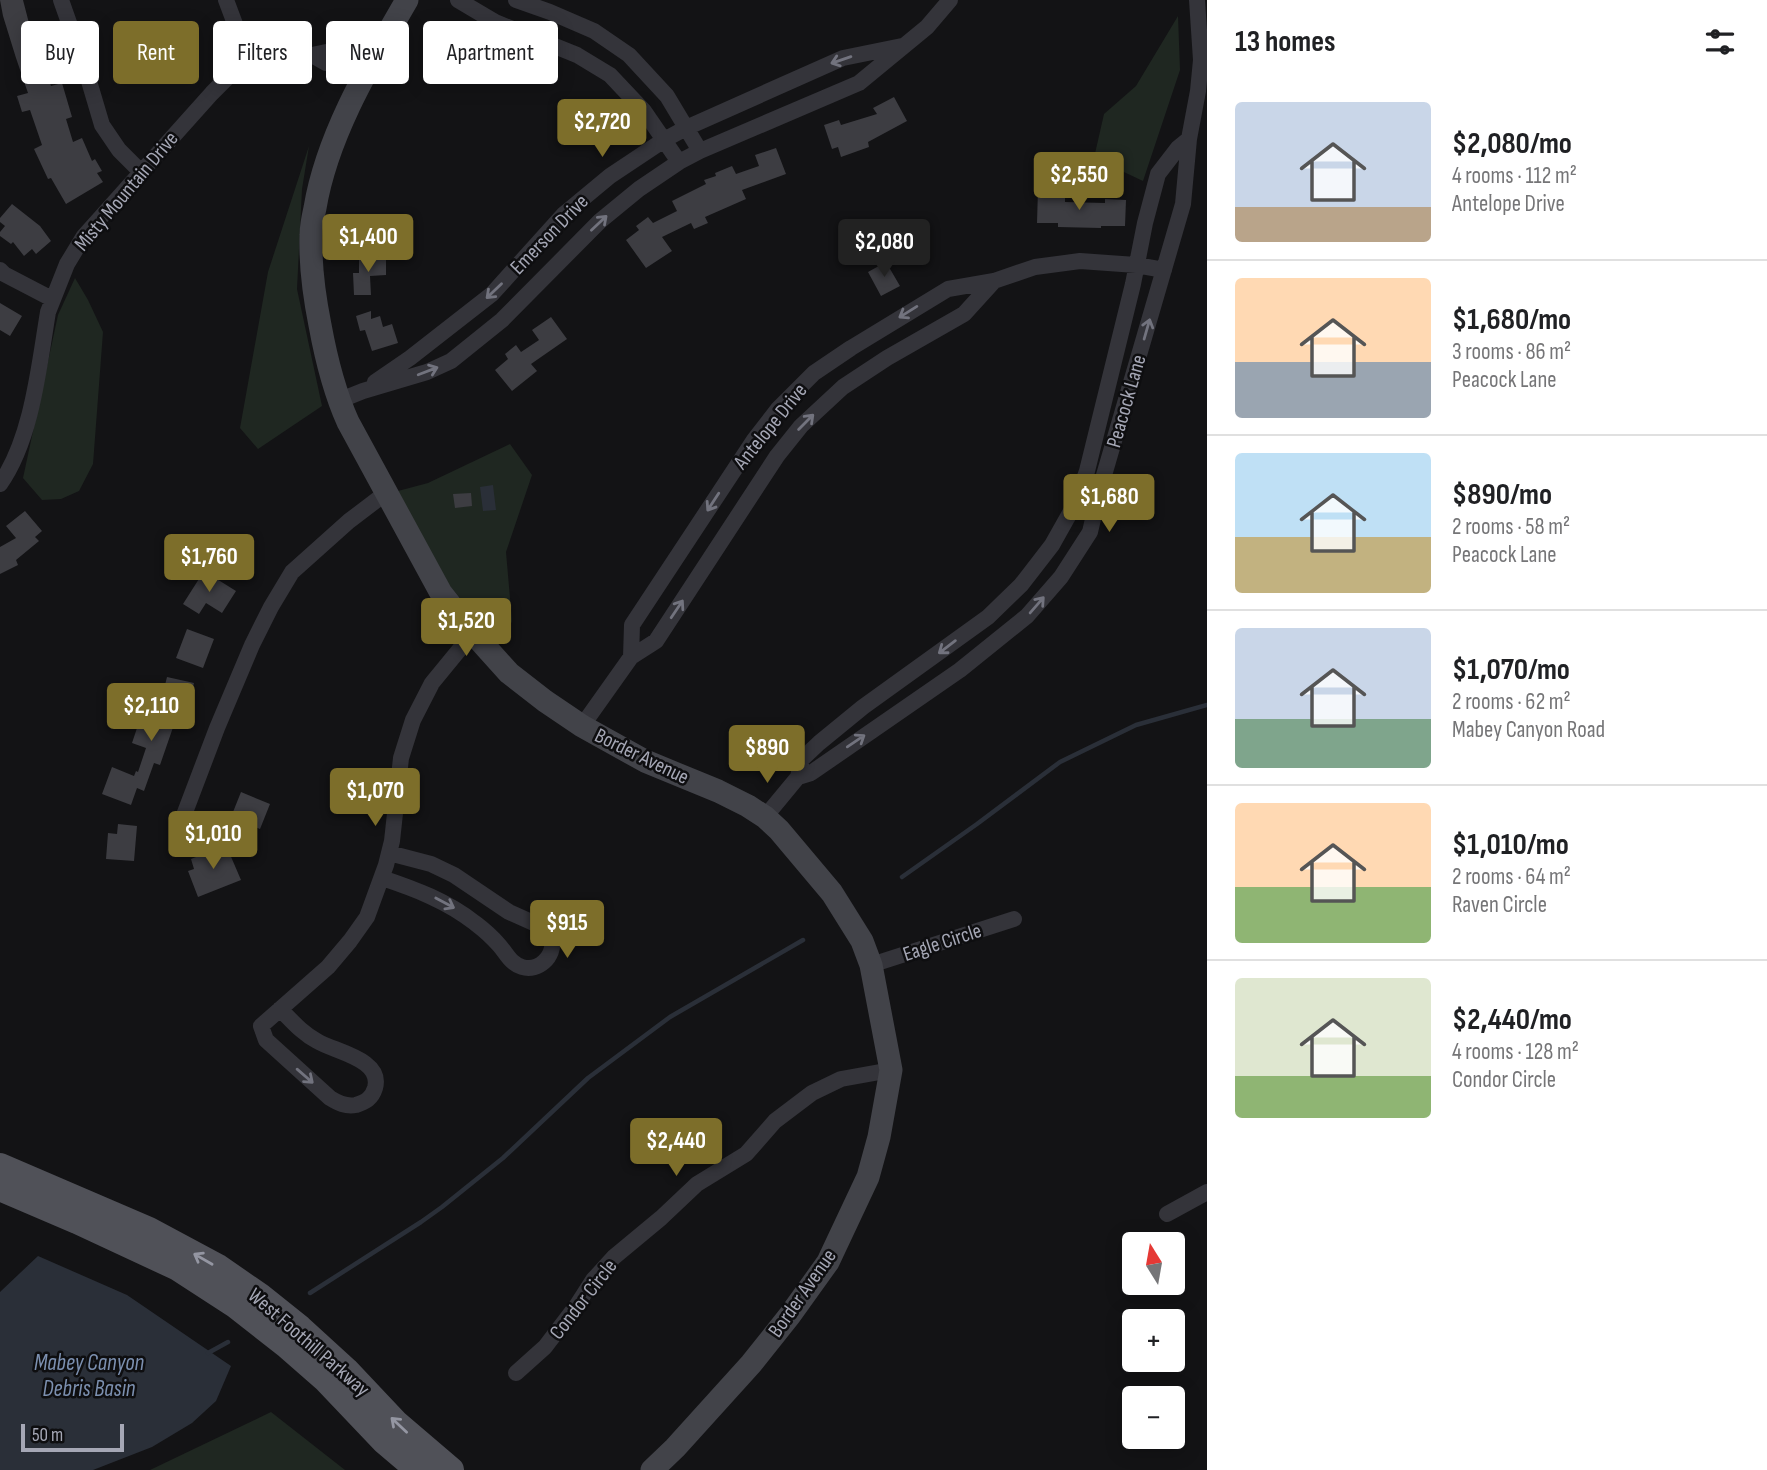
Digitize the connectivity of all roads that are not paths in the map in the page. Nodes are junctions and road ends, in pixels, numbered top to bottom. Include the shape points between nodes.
1 (61, 0) edge
2 (226, 0) edge
3 (407, 0) edge
4 (458, 0) edge
5 (516, 0) edge
6 (950, 0) edge
7 (1201, 5) edge
8 (234, 21) edge
9 (395, 21) edge
10 (908, 44) junction
11 (221, 84) edge
12 (362, 84) edge
13 (686, 128) junction
14 (1189, 139) junction
15 (664, 140) junction
16 (700, 151) junction
17 (679, 162) junction
18 (141, 172) junction
19 (1136, 265) junction
20 (0, 270) edge
21 (1164, 270) junction
22 (994, 281) junction
23 (52, 299) junction
24 (363, 391) junction
25 (338, 401) junction
26 (754, 440) junction
27 (7, 456) edge
28 (777, 456) junction
29 (0, 484) edge
30 (386, 493) junction
31 (986, 618) junction
32 (473, 633) junction
33 (1000, 638) junction
34 (631, 657) junction
35 (582, 726) junction
36 (798, 777) junction
37 (184, 815) dead end
38 (765, 817) junction
39 (389, 853) junction
40 (382, 878) junction
41 (1014, 919) dead end
42 (871, 965) junction
43 (280, 1009) junction
44 (891, 1070) junction
45 (0, 1166) edge
46 (0, 1180) edge
47 (0, 1188) edge
48 (1207, 1192) edge
49 (1167, 1214) dead end
50 (149, 1230) junction
51 (516, 1373) dead end
52 (418, 1470) edge
53 (451, 1470) edge
54 (652, 1470) edge

1 - 18 street via 102,125
2 - 8 street
3 - 9 street, Border Avenue
4 - 15 street via 610,75
5 - 13 street via 594,32 629,55 667,96
6 - 10 street, Emerson Drive
7 - 14 street, Peacock Lane via 1201,60
10 -> 13 street, Emerson Drive via 843,58
10 - 16 street, Emerson Drive via 859,83
11 - 18 street, Misty Mountain Drive
12 - 25 street, Border Avenue via 318,186 311,233 313,288
13 - 15 street, Emerson Drive
13 - 16 street
14 - 19 street, Peacock Lane via 1158,174
14 - 21 street, Peacock Lane via 1184,204
15 - 17 street
15 -> 24 street, Emerson Drive via 563,215 492,294
16 - 17 street, Emerson Drive
24 -> 17 street, Emerson Drive via 451,361 502,320 600,221
18 - 23 street, Misty Mountain Drive via 83,236
19 - 21 street, Antelope Drive
19 - 22 street, Antelope Drive via 1080,261 1035,267
19 - 31 street, Peacock Lane via 1087,471 1074,504 1052,545 1021,585
20 - 23 street
33 -> 21 street, Peacock Lane via 1027,616 1061,577 1090,533
22 -> 26 street, Antelope Drive via 948,289 850,348 814,373
28 -> 22 street, Antelope Drive via 843,387 964,314
23 - 27 street, Misty Mountain Drive via 28,418
24 - 25 street, Emerson Drive
25 - 30 street, Border Avenue
26 - 28 street
26 -> 34 street, Antelope Drive via 632,625
27 - 29 street, Misty Mountain Drive
34 -> 28 street, Antelope Drive via 656,641
30 - 32 street, Border Avenue via 441,593
30 - 37 street via 292,572 252,645
31 - 33 street
31 -> 36 street, Peacock Lane via 819,743 802,759
32 - 35 street, Border Avenue via 509,673
32 - 39 street via 432,682 413,720 401,758
36 -> 33 street, Peacock Lane via 811,773
34 - 35 street, Antelope Drive
35 - 38 street, Border Avenue
36 - 38 street, Peacock Lane
38 - 42 street, Border Avenue via 832,893 862,941
39 - 40 street
40 -> 39 street via 458,910 498,944 511,962 525,968 536,968 552,950 547,929 509,912 454,875
40 - 43 street via 367,917 350,941
41 - 42 street, Eagle Circle
42 - 44 street, Border Avenue
43 -> 43 street via 261,1026 266,1040 330,1098 351,1106 369,1100 376,1080 368,1063 317,1042
44 - 51 street, Condor Circle via 841,1079 812,1093 775,1121 746,1154 697,1184 614,1257 545,1347
44 - 54 street, Border Avenue via 868,1177 828,1262 751,1364
45 - 50 main road, West Foothill Parkway
46 - 50 main road via 118,1226
47 - 52 main road, West Foothill Parkway via 178,1268 235,1305 326,1380
48 - 49 street
53 -> 50 main road, West Foothill Parkway via 260,1296

